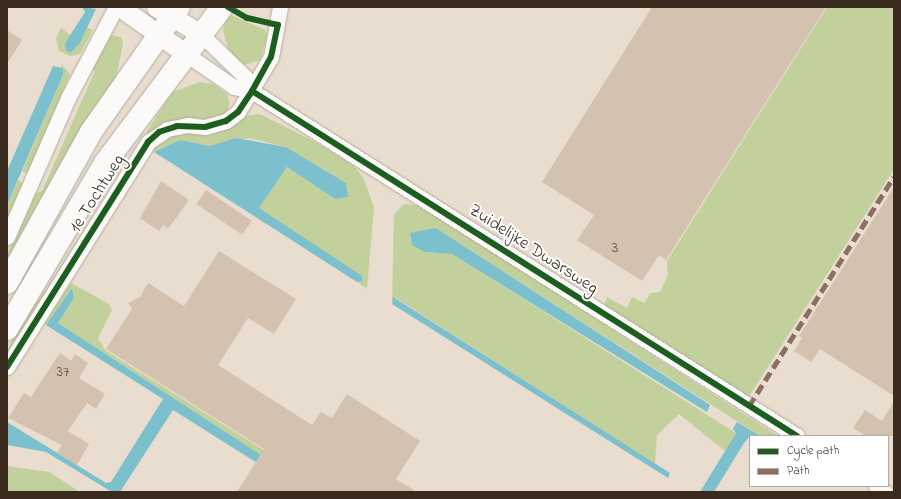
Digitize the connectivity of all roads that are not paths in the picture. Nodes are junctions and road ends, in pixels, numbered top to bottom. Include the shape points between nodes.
1 (116, 7) edge
2 (120, 7) edge
3 (222, 7) edge
4 (280, 7) edge
5 (169, 10) edge
6 (158, 34) junction
7 (201, 34) junction
8 (186, 54) junction
9 (252, 91) junction
10 (7, 237) edge
11 (7, 283) edge
12 (7, 330) edge
13 (7, 367) edge
14 (795, 435) edge

1 - 10 street via 69,96
2 - 6 street, Zuidelijke Dwarsweg
3 - 7 main road, 1e Tochtweg
4 - 9 street, 1e Tochtweg via 271,57
5 - 6 main road, 1e Tochtweg
5 - 7 street, Zuidelijke Dwarsweg
6 - 8 street, Zuidelijke Dwarsweg
6 - 11 main road, 1e Tochtweg via 91,132
7 - 8 main road, 1e Tochtweg
7 - 9 street, Zuidelijke Dwarsweg via 245,77
8 - 9 street, Zuidelijke Dwarsweg via 234,87
8 - 12 main road, 1e Tochtweg via 105,163
9 - 13 street, 1e Tochtweg via 238,112 226,121 205,128 177,126 148,142
9 - 14 street, Zuidelijke Dwarsweg

